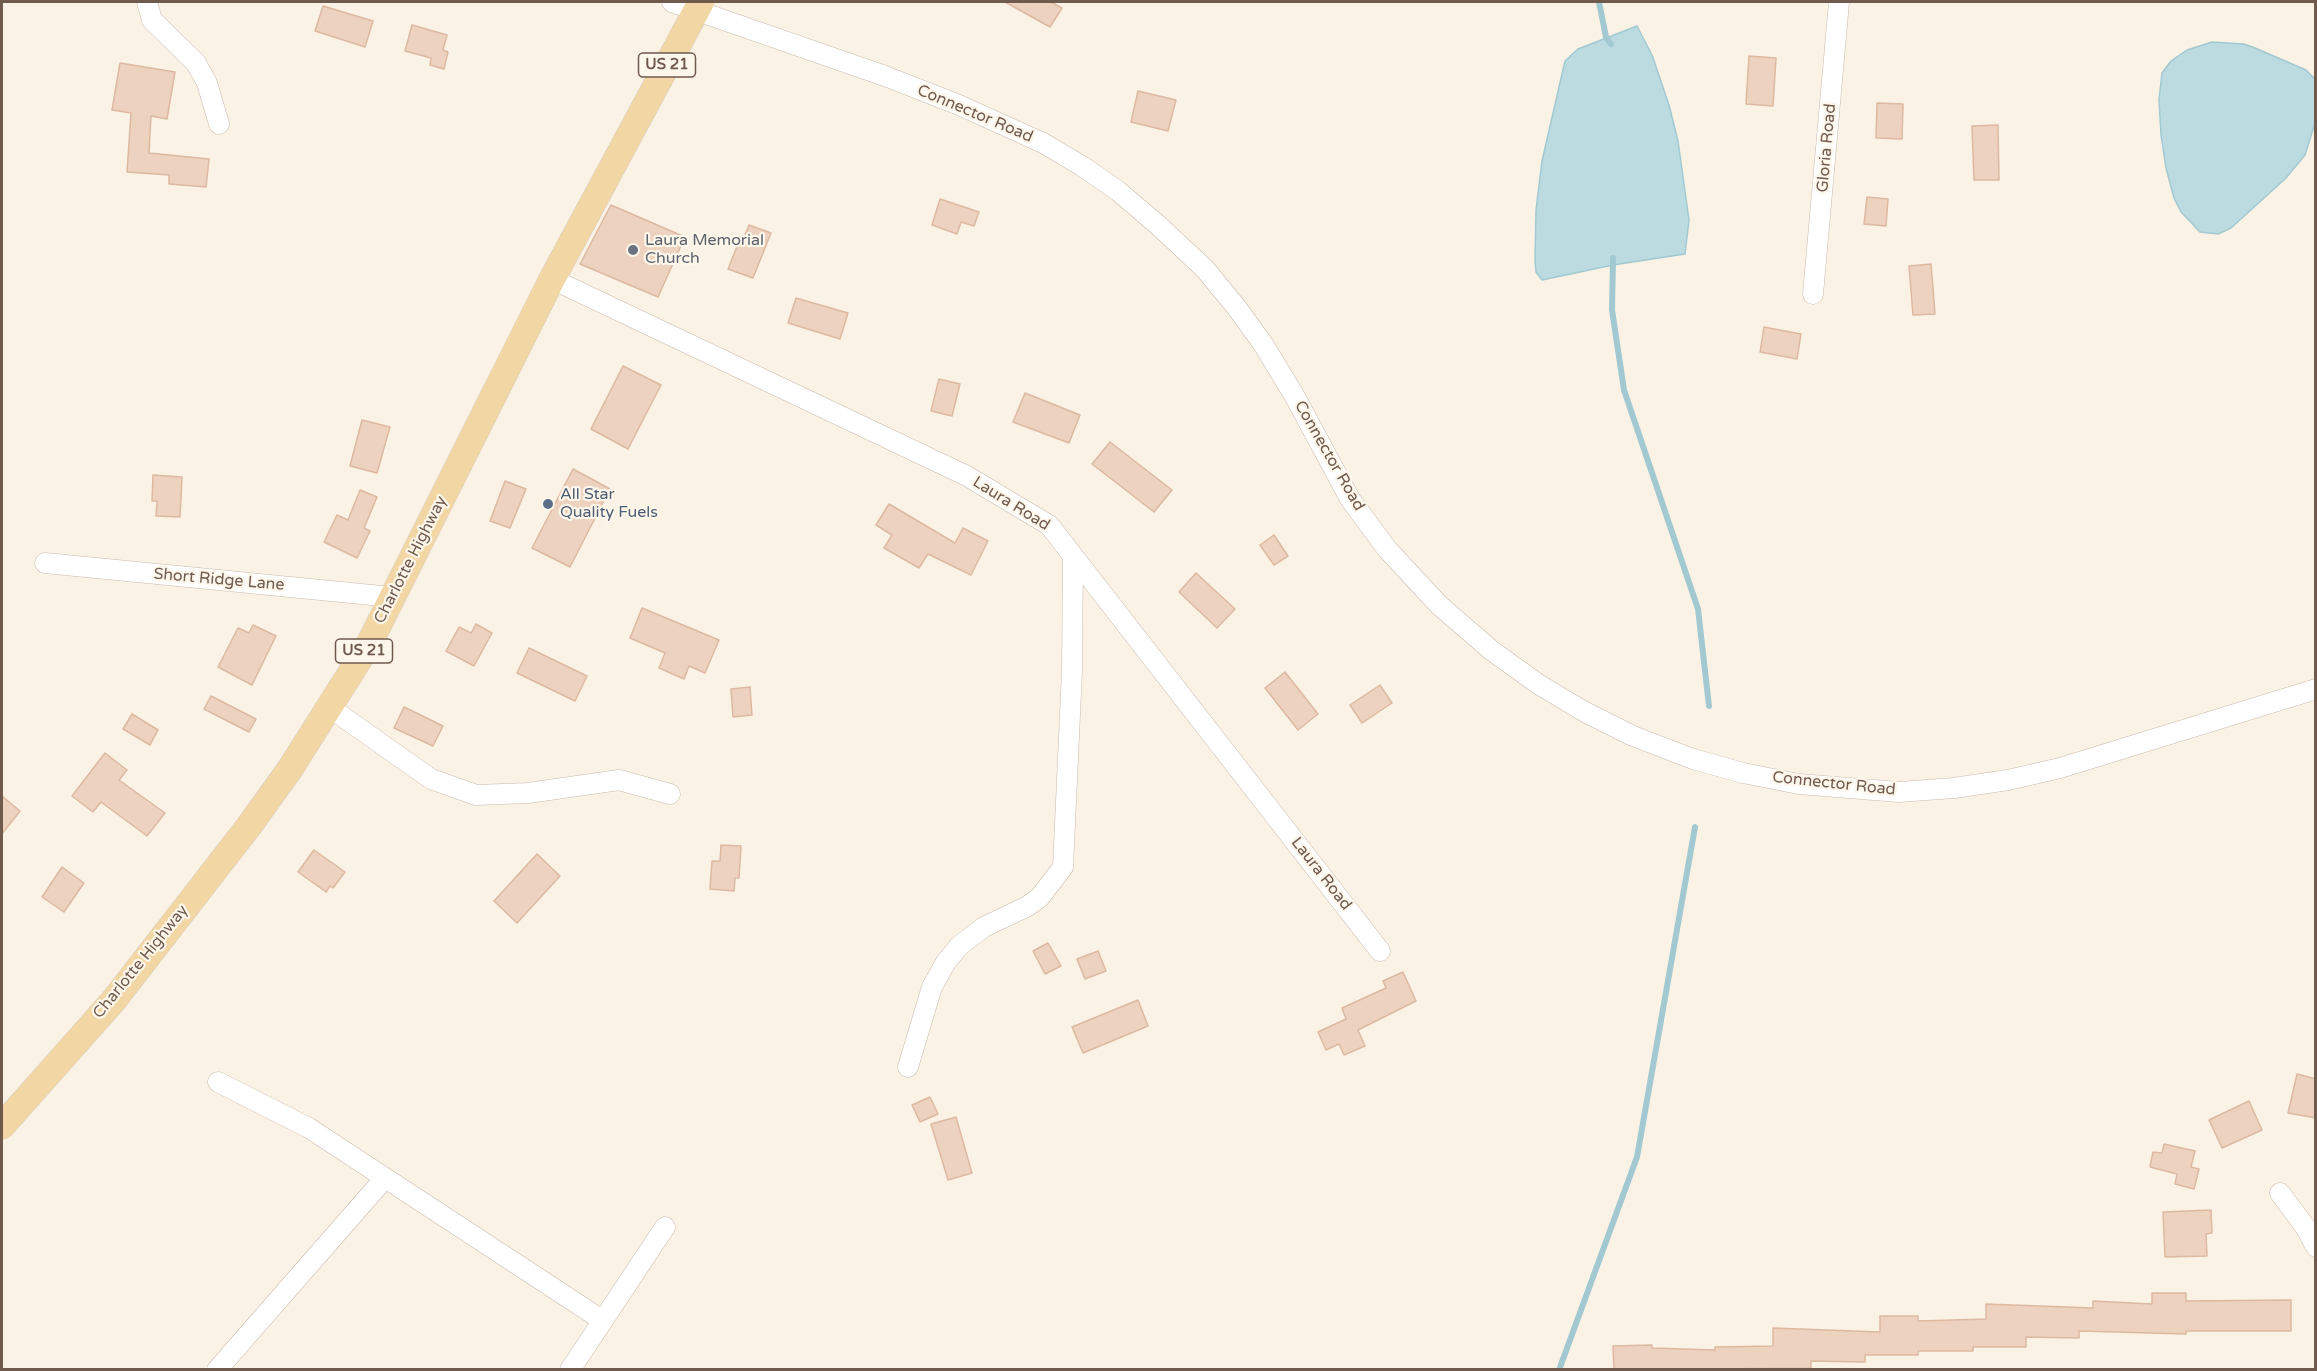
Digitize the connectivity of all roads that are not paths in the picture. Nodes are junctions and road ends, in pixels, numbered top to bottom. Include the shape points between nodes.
1 (147, 2) edge
2 (672, 2) edge
3 (1839, 2) edge
4 (699, 6) edge
5 (219, 124) dead end
6 (552, 279) junction
7 (1813, 294) dead end
8 (1073, 556) junction
9 (45, 563) dead end
10 (393, 597) junction
11 (2316, 689) edge
12 (329, 707) junction
13 (670, 794) dead end
14 (1380, 951) dead end
15 (908, 1067) dead end
16 (218, 1082) dead end
17 (2, 1126) edge
18 (384, 1179) junction
19 (2280, 1193) dead end
20 (664, 1227) dead end
21 (2316, 1247) edge
22 (602, 1320) junction
23 (218, 1370) edge
24 (570, 1370) edge

1 - 5 street via 152,20 196,63 207,83
2 - 4 street, Connector Road
3 - 7 street, Gloria Road
4 - 6 main road, Charlotte Highway / US 21
4 - 11 street, Connector Road via 959,105 1043,143 1118,191 1205,269 1237,308 1294,395 1350,499 1387,549 1431,597 1491,650 1538,684 1633,736 1743,773 1799,784 1899,792 2008,780 2060,768
6 - 8 street, Laura Road via 967,476 1049,525
6 - 10 main road, Charlotte Highway / US 21
8 - 14 street, Laura Road
8 - 15 street via 1063,867 1040,897 958,946 932,987
9 - 10 street, Short Ridge Lane
10 - 12 main road, Charlotte Highway / US 21
12 - 13 street via 431,779 476,795 528,793 619,780
12 - 17 main road, Charlotte Highway / US 21 via 249,826 114,1000
16 - 18 street via 309,1128
18 - 22 street
18 - 23 street
19 - 21 street
20 - 22 street
22 - 24 street

